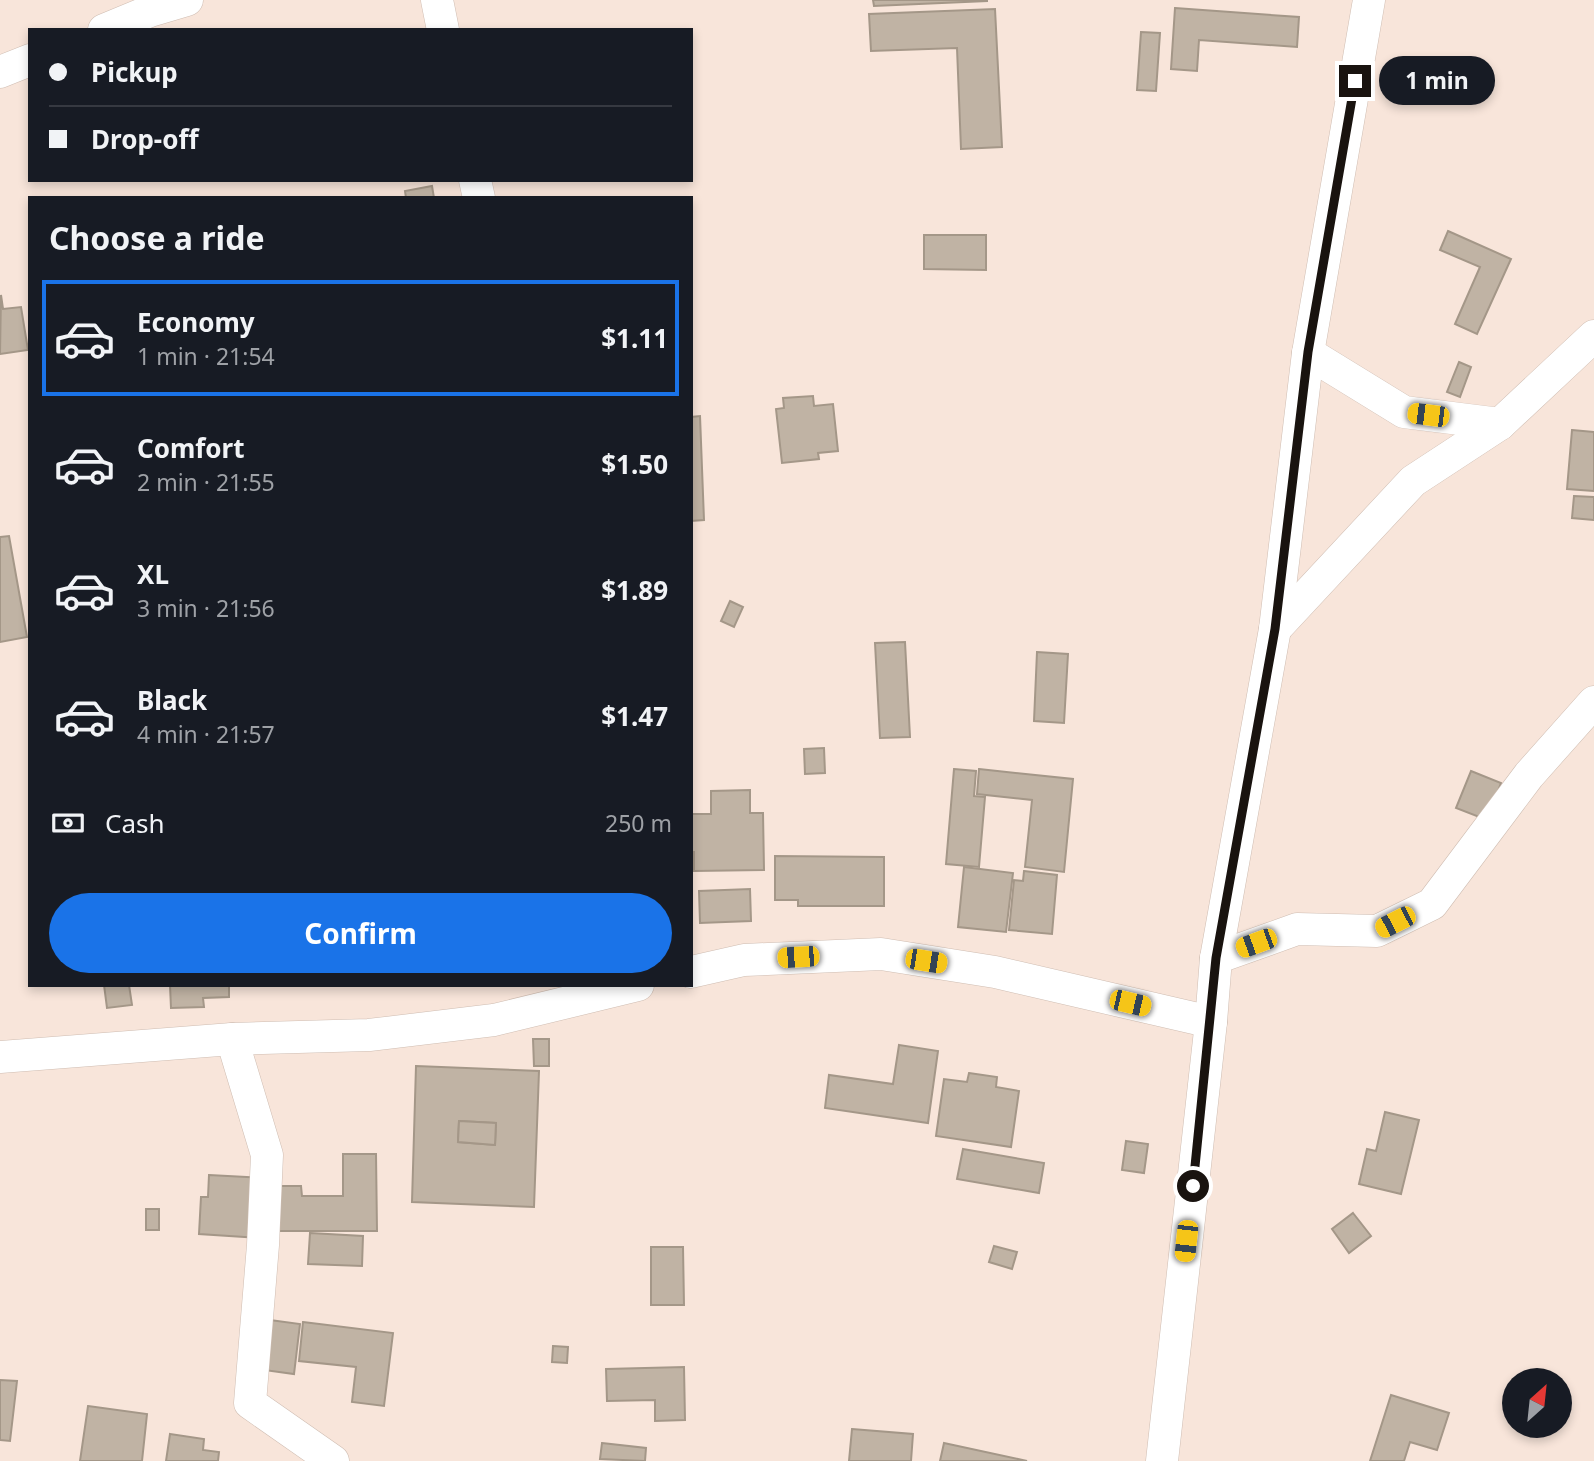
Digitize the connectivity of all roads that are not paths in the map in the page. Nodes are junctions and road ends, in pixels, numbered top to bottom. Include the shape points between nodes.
1 (187, 0) edge
2 (437, 0) edge
3 (1369, 0) edge
4 (145, 6) edge
5 (107, 28) edge
6 (443, 28) edge
7 (28, 61) edge
8 (0, 72) edge
9 (1594, 336) edge
10 (1308, 352) junction
11 (1500, 424) junction
12 (1275, 629) junction
13 (1594, 702) edge
14 (1216, 958) junction
15 (693, 972) edge
16 (626, 987) edge
17 (1211, 1022) junction
18 (232, 1039) junction
19 (0, 1057) edge
20 (333, 1461) edge
21 (1162, 1461) edge

1 - 4 street
2 - 6 street
3 - 10 street
4 - 5 street
7 - 8 street
9 - 11 street
10 - 11 street via 1404,412
10 - 12 street
11 - 12 street via 1413,481
12 - 14 street
13 - 14 street via 1529,775 1432,904 1377,931 1297,929
14 - 17 street
15 - 17 street via 744,960 881,954 995,972
16 - 18 street via 494,1020 369,1035
17 - 21 street
18 - 19 street
18 - 20 street via 267,1155 250,1404

